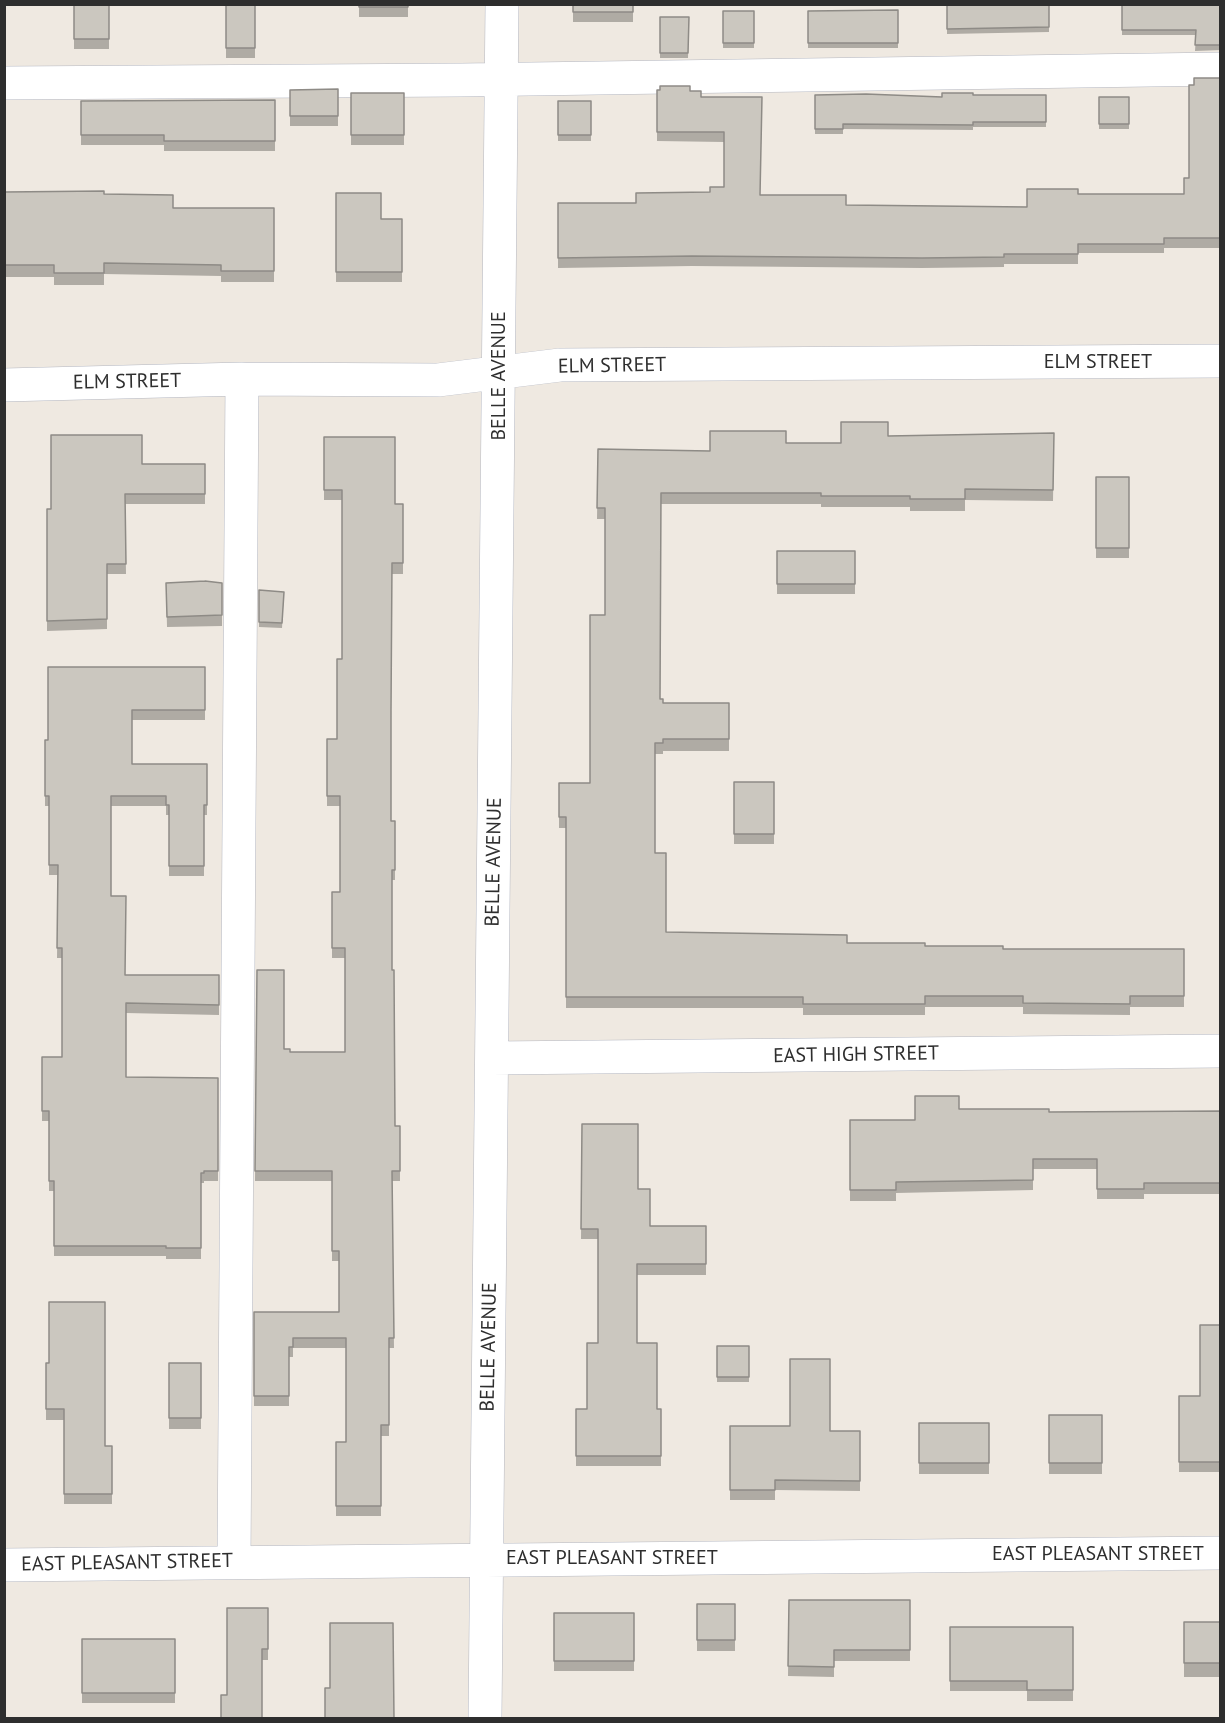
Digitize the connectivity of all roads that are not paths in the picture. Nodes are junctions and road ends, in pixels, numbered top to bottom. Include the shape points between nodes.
1 (502, 4) edge
2 (1221, 69) edge
3 (502, 79) junction
4 (4, 83) edge
5 (1221, 361) edge
6 (499, 372) junction
7 (242, 379) junction
8 (4, 385) edge
9 (1221, 1051) edge
10 (492, 1058) junction
11 (1221, 1553) edge
12 (486, 1559) junction
13 (234, 1562) junction
14 (4, 1565) edge
15 (485, 1719) edge

1 - 3 street, BELLE AVENUE
2 - 3 street
3 - 4 street
3 - 6 street, BELLE AVENUE
5 - 6 street, ELM STREET via 560,365
6 - 7 street, ELM STREET via 438,380
6 - 10 street, BELLE AVENUE
7 - 8 street, ELM STREET
7 - 13 street
9 - 10 street, EAST HIGH STREET
10 - 12 street, BELLE AVENUE
11 - 12 street, EAST PLEASANT STREET
12 - 13 street, EAST PLEASANT STREET
12 - 15 street, BELLE AVENUE
13 - 14 street, EAST PLEASANT STREET

